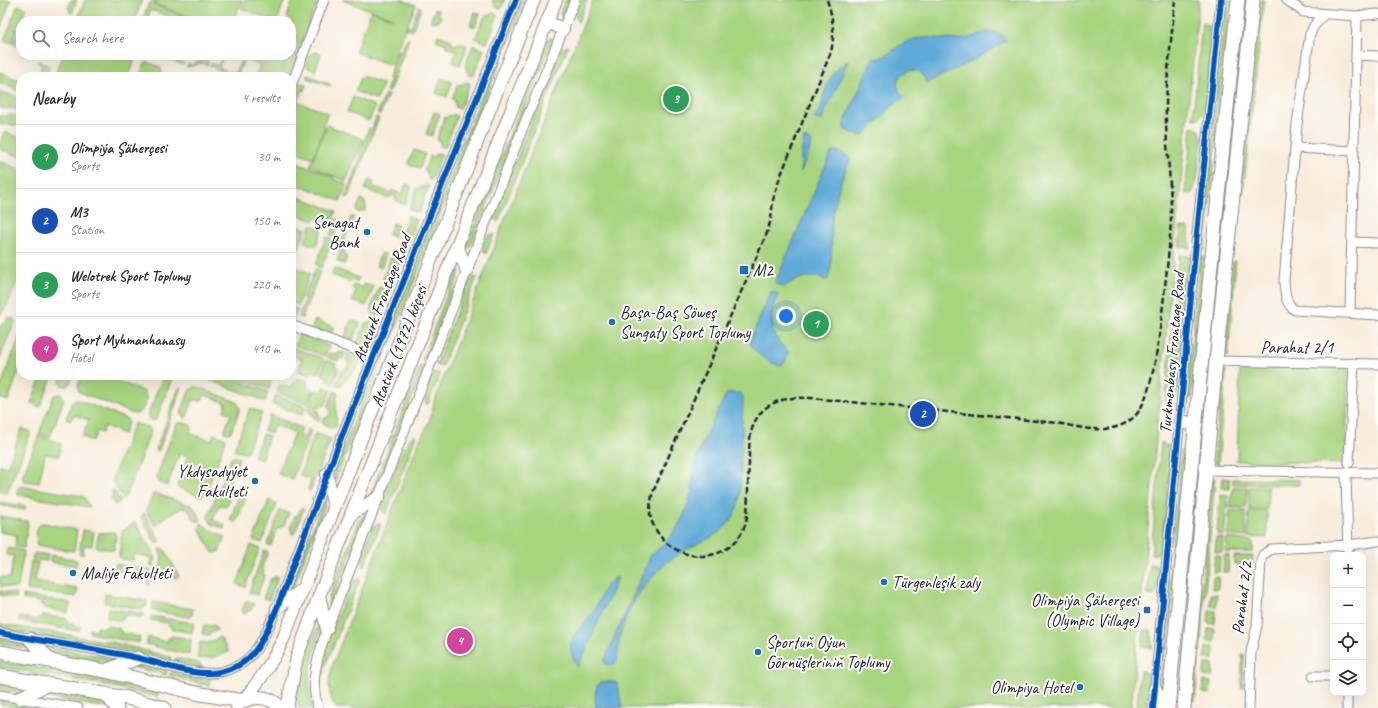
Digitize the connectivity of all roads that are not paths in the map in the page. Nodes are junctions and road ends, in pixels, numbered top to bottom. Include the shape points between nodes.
1 (324, 0) edge
2 (516, 0) edge
3 (534, 0) edge
4 (556, 0) edge
5 (575, 0) edge
6 (1221, 0) edge
7 (1238, 0) edge
8 (1253, 0) edge
9 (1287, 0) edge
10 (1324, 14) junction
11 (1378, 14) edge
12 (1357, 16) junction
13 (547, 22) junction
14 (563, 29) junction
15 (1356, 55) junction
16 (1378, 56) edge
17 (296, 73) edge
18 (1295, 148) junction
19 (1354, 151) junction
20 (1352, 242) junction
21 (1378, 242) edge
22 (457, 245) junction
23 (467, 271) junction
24 (1350, 313) junction
25 (1378, 315) edge
26 (296, 327) edge
27 (374, 357) junction
28 (1216, 361) junction
29 (1354, 363) junction
30 (1378, 364) edge
31 (1180, 422) junction
32 (1196, 424) junction
33 (1348, 468) junction
34 (1206, 470) junction
35 (1378, 473) edge
36 (327, 474) junction
37 (379, 498) junction
38 (334, 508) junction
39 (353, 513) junction
40 (1378, 541) edge
41 (1349, 545) junction
42 (1348, 552) edge
43 (302, 589) junction
44 (320, 596) junction
45 (277, 608) junction
46 (327, 629) junction
47 (0, 633) edge
48 (30, 639) junction
49 (0, 652) edge
50 (138, 658) junction
51 (52, 662) junction
52 (105, 671) junction
53 (0, 676) edge
54 (1313, 676) dead end
55 (1330, 676) edge
56 (48, 684) junction
57 (1155, 689) junction
58 (106, 694) junction
59 (0, 695) edge
60 (1347, 696) edge
61 (20, 698) junction
62 (239, 704) edge
63 (78, 708) edge
64 (117, 708) edge
65 (164, 708) edge
66 (281, 708) edge
67 (287, 708) edge
68 (318, 708) edge
69 (1153, 708) edge
70 (1164, 708) edge
71 (1168, 708) edge
72 (1184, 708) edge
73 (1249, 708) edge
74 (1347, 708) edge

1 - 17 street
2 - 27 street, Ataturk Frontage Road
3 - 38 main road, Atatürk (1972) köçesi
4 - 13 main road, Atatürk (1972) köçesi
5 - 14 street
6 - 31 street, Turkmenbasy Frontage Road via 1197,225
7 - 32 main road
8 - 28 main road
9 - 10 street via 1303,12
10 - 12 street
10 - 18 street via 1310,34
11 - 12 street
12 - 15 street
13 - 14 main road
13 - 22 main road, Atatürk (1972) köçesi
14 - 23 street
15 - 16 street
15 - 19 street
18 - 19 street
18 - 24 street via 1284,281 1286,298 1290,307 1295,310
19 - 20 street
20 - 21 street
20 - 24 street
22 - 23 main road
22 - 39 main road, Atatürk (1972) köçesi
23 - 37 street
24 - 25 street
26 - 27 street
27 - 36 street, Ataturk Frontage Road
28 - 29 street, Parahat 2/1
28 - 34 main road
29 - 30 street, Parahat 2/1
29 - 33 street
31 - 32 main road
31 - 57 street, Turkmenbasy Frontage Road
32 - 71 main road
33 - 34 street
33 - 35 street
33 - 41 street
34 - 72 main road
36 - 38 main road
36 - 45 street, Ataturk Frontage Road
37 - 39 main road
37 - 46 street
38 - 43 main road, Atatürk (1972) köçesi
39 - 44 main road, Atatürk (1972) köçesi
40 - 41 street, Parahat 2/2
41 - 42 street
41 - 73 street, Parahat 2/2 via 1271,549 1263,555 1257,626 1251,652
43 - 45 main road
43 - 62 main road, Atatürk (1972) köçesi via 274,659 258,683
44 - 46 main road
44 - 67 main road, Atatürk (1972) köçesi via 297,657
45 - 50 street, Ataturk Frontage Road via 253,653 244,662 232,668 216,673 200,673
46 - 68 street via 314,672 313,689
47 - 48 street, Ataturk Frontage Road
48 - 50 street, Ataturk Frontage Road
48 - 51 main road
49 - 51 main road
50 - 52 main road
51 - 52 main road
52 - 62 main road
53 - 56 main road
54 - 55 street
56 - 58 main road
56 - 61 main road
57 - 69 street, Turkmenbasy Frontage Road
57 - 70 main road
58 - 64 main road
58 - 65 main road
59 - 61 street
60 - 74 street
61 - 63 street
62 - 66 main road via 253,697 263,697 272,700

